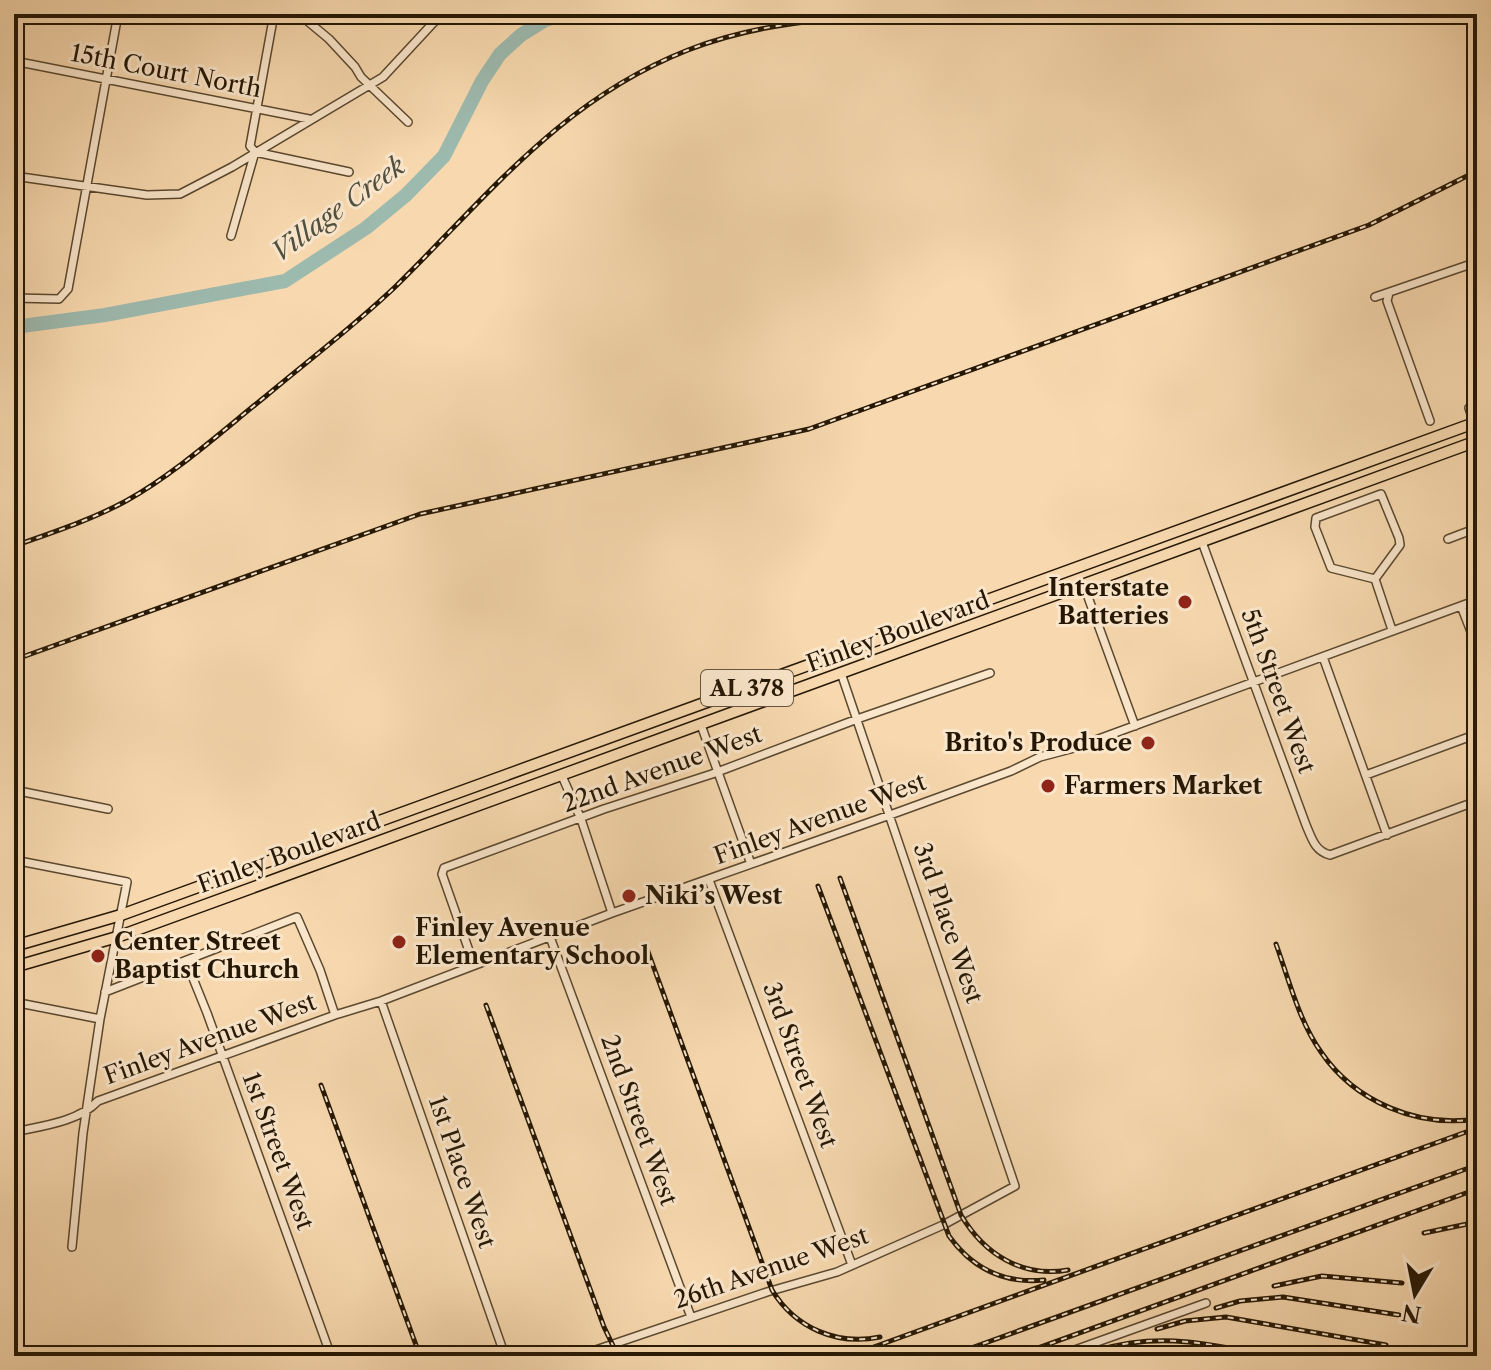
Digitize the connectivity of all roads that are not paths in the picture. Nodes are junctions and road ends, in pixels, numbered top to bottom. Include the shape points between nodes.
1 (118, 14) edge
2 (274, 14) edge
3 (299, 14) edge
4 (447, 14) edge
5 (14, 61) edge
6 (107, 79) junction
7 (370, 85) junction
8 (256, 109) junction
9 (309, 119) junction
10 (408, 122) dead end
11 (255, 152) junction
12 (349, 172) dead end
13 (14, 176) edge
14 (88, 187) junction
15 (231, 236) dead end
16 (1477, 262) edge
17 (1389, 293) junction
18 (1375, 297) dead end
19 (14, 298) edge
20 (1477, 405) edge
21 (1430, 421) dead end
22 (1476, 426) edge
23 (1477, 441) edge
24 (1197, 524) junction
25 (1477, 528) edge
26 (1448, 539) dead end
27 (1202, 542) junction
28 (1076, 568) junction
29 (1375, 579) junction
30 (1084, 586) junction
31 (1477, 600) edge
32 (975, 604) junction
33 (1461, 606) junction
34 (986, 621) junction
35 (1392, 630) junction
36 (1477, 647) edge
37 (834, 656) junction
38 (1323, 657) junction
39 (841, 673) junction
40 (990, 673) dead end
41 (1254, 682) junction
42 (695, 706) junction
43 (856, 719) junction
44 (701, 725) junction
45 (1135, 726) junction
46 (1477, 734) edge
47 (556, 757) junction
48 (718, 771) junction
49 (1366, 775) junction
50 (562, 776) junction
51 (14, 790) edge
52 (1477, 801) edge
53 (108, 809) dead end
54 (890, 815) junction
55 (581, 819) junction
56 (1387, 835) junction
57 (276, 858) junction
58 (14, 860) edge
59 (751, 864) junction
60 (283, 875) junction
61 (709, 880) junction
62 (612, 913) junction
63 (121, 915) junction
64 (117, 937) junction
65 (550, 937) junction
66 (14, 946) edge
67 (186, 961) junction
68 (474, 965) junction
69 (14, 967) edge
70 (105, 992) junction
71 (381, 1001) junction
72 (14, 1002) edge
73 (335, 1015) junction
74 (100, 1019) junction
75 (222, 1056) junction
76 (89, 1111) junction
77 (14, 1132) edge
78 (1015, 1186) joint
79 (72, 1247) dead end
80 (852, 1265) junction
81 (1206, 1303) dead end
82 (691, 1317) junction
83 (331, 1356) edge
84 (505, 1356) edge
85 (578, 1356) edge
86 (1058, 1356) edge

1 - 6 street
2 - 8 street
3 - 7 street
4 - 7 street
5 - 6 street, 15th Court North
6 - 8 street, 15th Court North
6 - 14 street
7 - 9 street
7 - 10 street
8 - 9 street, 15th Court North
8 - 11 street via 250,146
9 - 11 street
11 - 12 street
11 - 14 street via 180,194
11 - 15 street
13 - 14 street
14 - 19 street via 65,295 51,300
16 - 17 street
17 - 18 street
17 - 21 street via 1387,301
20 - 22 street via 1469,408
22 - 24 main road, Finley Boulevard / AL 378
23 - 27 main road, Finley Boulevard / AL 378
24 - 27 main road
24 - 28 main road, Finley Boulevard / AL 378
25 - 26 street
27 - 30 main road, Finley Boulevard / AL 378
27 - 41 street, 5th Street West
28 - 30 main road
28 - 32 main road, Finley Boulevard / AL 378
29 - 29 street via 1331,568 1315,527 1316,518 1379,494 1399,549
29 - 35 street
30 - 34 main road, Finley Boulevard / AL 378
30 - 45 street
31 - 33 street, Finley Avenue West
32 - 34 main road
32 - 37 main road, Finley Boulevard / AL 378
33 - 35 street, Finley Avenue West
33 - 36 street
34 - 39 main road, Finley Boulevard / AL 378
35 - 38 street, Finley Avenue West
37 - 39 main road
37 - 42 main road, Finley Boulevard / AL 378
38 - 41 street, Finley Avenue West
38 - 49 street
39 - 43 street, 3rd Place West
39 - 44 main road, Finley Boulevard / AL 378
40 - 43 street, 22nd Avenue West
41 - 45 street, Finley Avenue West
41 - 56 street, 5th Street West via 1315,846 1330,855
42 - 44 main road
42 - 47 main road, Finley Boulevard / AL 378
43 - 48 street, 22nd Avenue West
43 - 54 street, 3rd Place West
44 - 48 street
44 - 50 main road, Finley Boulevard / AL 378
45 - 54 street, Finley Avenue West
46 - 49 street
47 - 50 main road
47 - 57 main road, Finley Boulevard / AL 378
48 - 55 street, 22nd Avenue West
48 - 59 street
49 - 56 street
50 - 55 street
50 - 60 main road, Finley Boulevard / AL 378
51 - 53 street
52 - 56 street
54 - 59 street, Finley Avenue West
54 - 78 street, 3rd Place West
55 - 62 street
55 - 68 street, 22nd Avenue West via 444,868
57 - 60 main road
57 - 63 main road, Finley Boulevard / AL 378
58 - 63 street via 127,882
59 - 61 street, Finley Avenue West
60 - 64 main road, Finley Boulevard / AL 378
61 - 62 street, Finley Avenue West
61 - 80 street, 3rd Street West
62 - 65 street, Finley Avenue West
63 - 64 street
63 - 66 main road, Finley Boulevard / AL 378
64 - 69 main road, Finley Boulevard / AL 378
64 - 70 street
65 - 68 street, Finley Avenue West
65 - 82 street, 2nd Street West
67 - 70 street
67 - 73 street via 297,917
67 - 75 street, 1st Street West
68 - 71 street, Finley Avenue West
70 - 74 street
71 - 73 street, Finley Avenue West
71 - 84 street, 1st Place West
72 - 74 street
73 - 75 street, Finley Avenue West
74 - 76 street
75 - 76 street, Finley Avenue West via 98,1101
75 - 83 street, 1st Street West
76 - 77 street, Finley Avenue West
76 - 79 street
78 - 80 street, 26th Avenue West
80 - 82 street, 26th Avenue West
81 - 86 street
82 - 85 street, 26th Avenue West

